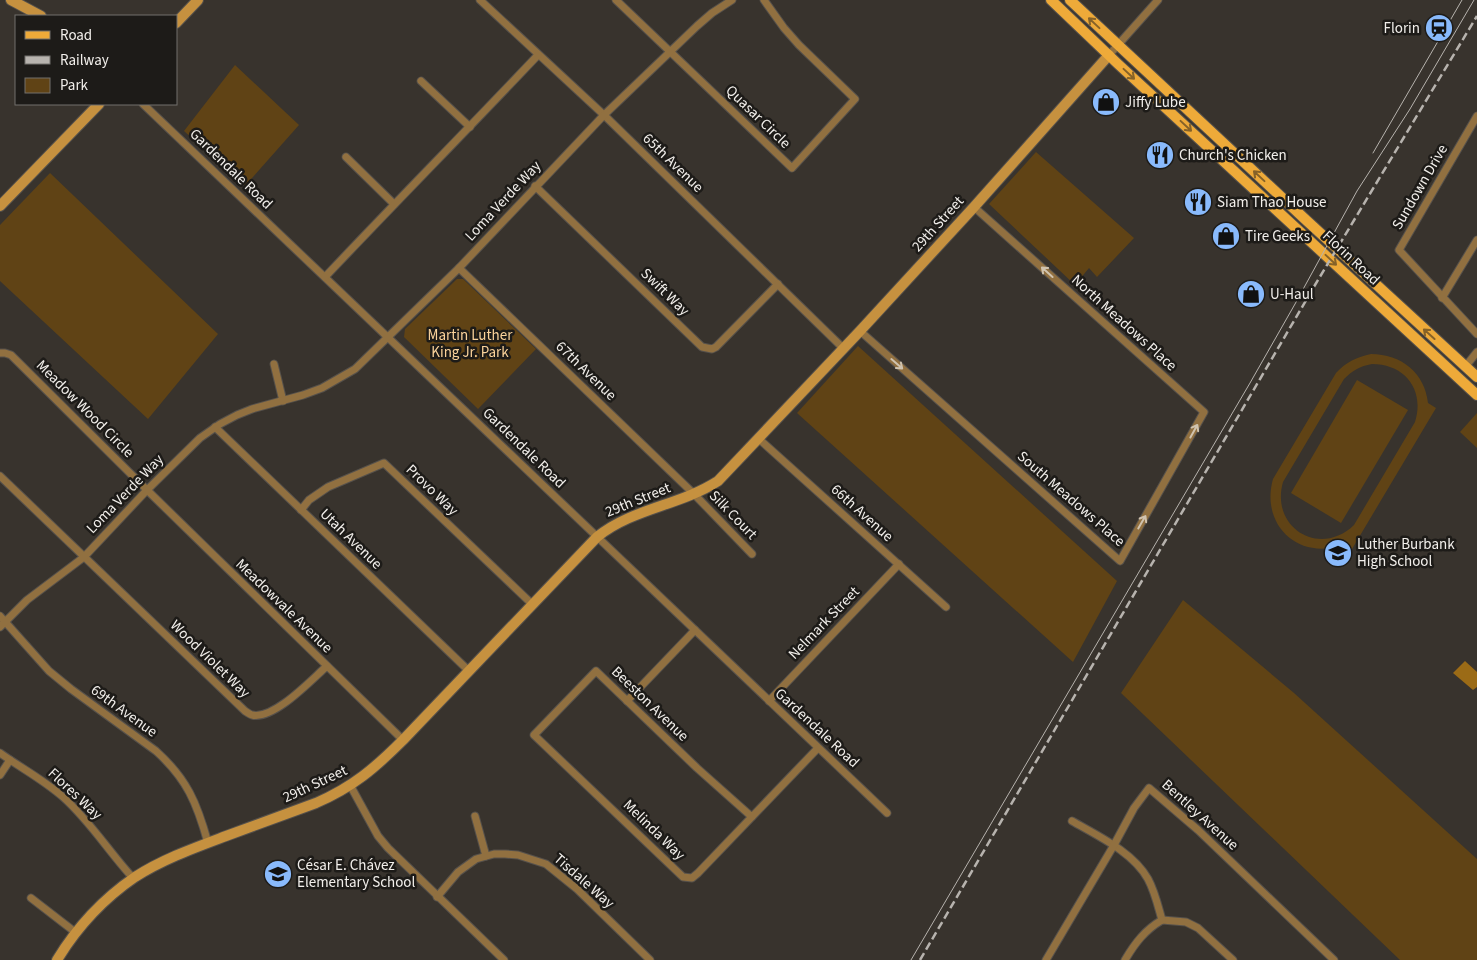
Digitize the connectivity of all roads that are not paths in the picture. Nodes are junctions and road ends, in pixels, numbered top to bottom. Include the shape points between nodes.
1 (11, 0) edge
2 (198, 0) edge
3 (480, 0) edge
4 (616, 0) edge
5 (732, 0) edge
6 (764, 0) edge
7 (1051, 0) edge
8 (1070, 0) edge
9 (1158, 0) edge
10 (39, 15) edge
11 (178, 21) edge
12 (1118, 45) junction
13 (671, 52) junction
14 (538, 55) junction
15 (1108, 55) junction
16 (421, 81) dead end
17 (98, 105) edge
18 (144, 105) edge
19 (604, 115) junction
20 (1477, 116) edge
21 (470, 126) junction
22 (346, 157) dead end
23 (535, 186) junction
24 (394, 204) junction
25 (0, 206) edge
26 (974, 207) junction
27 (1477, 240) edge
28 (459, 268) junction
29 (325, 277) junction
30 (778, 284) junction
31 (1442, 298) junction
32 (860, 331) junction
33 (1477, 334) edge
34 (389, 338) junction
35 (844, 348) junction
36 (1477, 352) edge
37 (0, 353) edge
38 (274, 364) dead end
39 (1445, 366) junction
40 (1466, 367) junction
41 (1477, 377) edge
42 (1477, 395) edge
43 (283, 401) junction
44 (215, 427) junction
45 (759, 439) junction
46 (1170, 473) joint
47 (0, 476) edge
48 (147, 490) junction
49 (694, 494) junction
50 (300, 510) junction
51 (596, 537) junction
52 (752, 554) dead end
53 (84, 557) junction
54 (899, 564) junction
55 (532, 604) junction
56 (946, 607) dead end
57 (2, 622) edge
58 (694, 630) junction
59 (327, 666) junction
60 (469, 671) junction
61 (627, 701) junction
62 (769, 701) junction
63 (534, 734) joint
64 (403, 740) junction
65 (818, 748) junction
66 (0, 753) edge
67 (10, 760) junction
68 (0, 775) edge
69 (350, 785) junction
70 (887, 812) dead end
71 (475, 816) dead end
72 (752, 817) junction
73 (1072, 821) dead end
74 (208, 843) junction
75 (1114, 845) junction
76 (486, 856) junction
77 (133, 878) junction
78 (437, 897) junction
79 (31, 898) dead end
80 (1162, 920) junction
81 (76, 932) junction
82 (646, 959) edge
83 (57, 960) edge
84 (504, 960) edge
85 (1046, 960) edge
86 (1125, 960) edge
87 (1233, 960) edge
88 (1334, 960) edge

1 - 10 street
2 - 11 street
3 - 14 street, 65th Avenue
4 - 13 street
5 - 13 street, Loma Verde Way via 712,13
6 - 13 street, Quasar Circle via 799,45 855,99 792,168
7 - 15 main road, Florin Road
12 -> 8 main road, Florin Road
9 - 12 street
12 - 15 street
40 -> 12 main road, Florin Road
13 - 19 street, Loma Verde Way
14 - 19 street, 65th Avenue
14 - 21 street
15 - 26 street, 29th Street
15 -> 39 main road, Florin Road
16 - 21 street
17 - 25 street
18 - 29 street, Gardendale Road
19 - 23 street, Loma Verde Way
19 - 30 street, 65th Avenue
20 - 31 street, Sundown Drive via 1399,250
21 - 24 street
22 - 24 street
23 - 28 street, Loma Verde Way
23 - 30 street, Swift Way via 702,347 716,347
24 - 29 street
26 - 32 street, 29th Street
46 -> 26 street, North Meadows Place via 1204,412
27 - 31 street
28 - 34 street, Loma Verde Way
28 - 49 street, 67th Avenue
29 - 34 street, Gardendale Road
30 - 35 street, 65th Avenue
31 - 33 street, Sundown Drive
32 - 35 street, 29th Street
32 -> 46 street, South Meadows Place via 1120,561
34 - 43 street, Loma Verde Way via 338,380
34 - 51 street, Gardendale Road
35 - 45 street, 29th Street
36 - 40 street
37 - 48 street, Meadow Wood Circle via 12,355
38 - 43 street
39 - 40 main road
39 - 42 main road, Florin Road
40 - 41 main road, Florin Road
43 - 44 street, Loma Verde Way via 252,409
44 - 48 street, Loma Verde Way
44 - 50 street, Utah Avenue
45 - 49 street, 29th Street via 718,481
45 - 54 street, 66th Avenue
47 - 53 street
48 - 53 street, Loma Verde Way
48 - 59 street, Meadowvale Avenue
49 - 51 street, 29th Street via 622,520
49 - 52 street, Silk Court
50 - 55 street, Provo Way via 328,487 384,463
50 - 60 street, Utah Avenue
51 - 55 street, 29th Street
51 - 58 street, Gardendale Road
53 - 57 street, Loma Verde Way
53 - 59 street, Wood Violet Way via 251,715 265,714 290,700
54 - 56 street, 66th Avenue
54 - 62 street, Nelmark Street
55 - 60 street, 29th Street
57 - 74 street, 69th Avenue via 49,671 167,761 195,802
58 - 61 street
58 - 62 street, Gardendale Road
59 - 64 street, Meadowvale Avenue
60 - 64 street, 29th Street
61 - 63 street, Beeston Avenue via 596,670
61 - 72 street, Beeston Avenue
62 - 65 street, Gardendale Road
63 - 72 street, Melinda Way via 683,877 692,878 698,873
64 - 69 street, 29th Street via 371,771
65 - 70 street, Gardendale Road
65 - 72 street, Melinda Way
66 - 67 street, Flores Way
67 - 68 street
67 - 77 street, Flores Way via 48,784 79,812
69 - 74 street, 29th Street via 316,803
69 - 78 street via 378,836
71 - 76 street
73 - 75 street
74 - 77 street, 29th Street via 159,863
75 - 80 street via 1137,864 1148,879
75 - 85 street, Bentley Avenue
75 - 88 street, Bentley Avenue via 1149,788 1198,830
76 - 78 street, Tisdale Way via 466,865
76 - 82 street, Tisdale Way via 511,854 546,864 577,889
77 - 81 street, 29th Street
78 - 84 street
79 - 81 street
80 - 86 street via 1138,939
80 - 87 street via 1192,925
81 - 83 street, 29th Street

